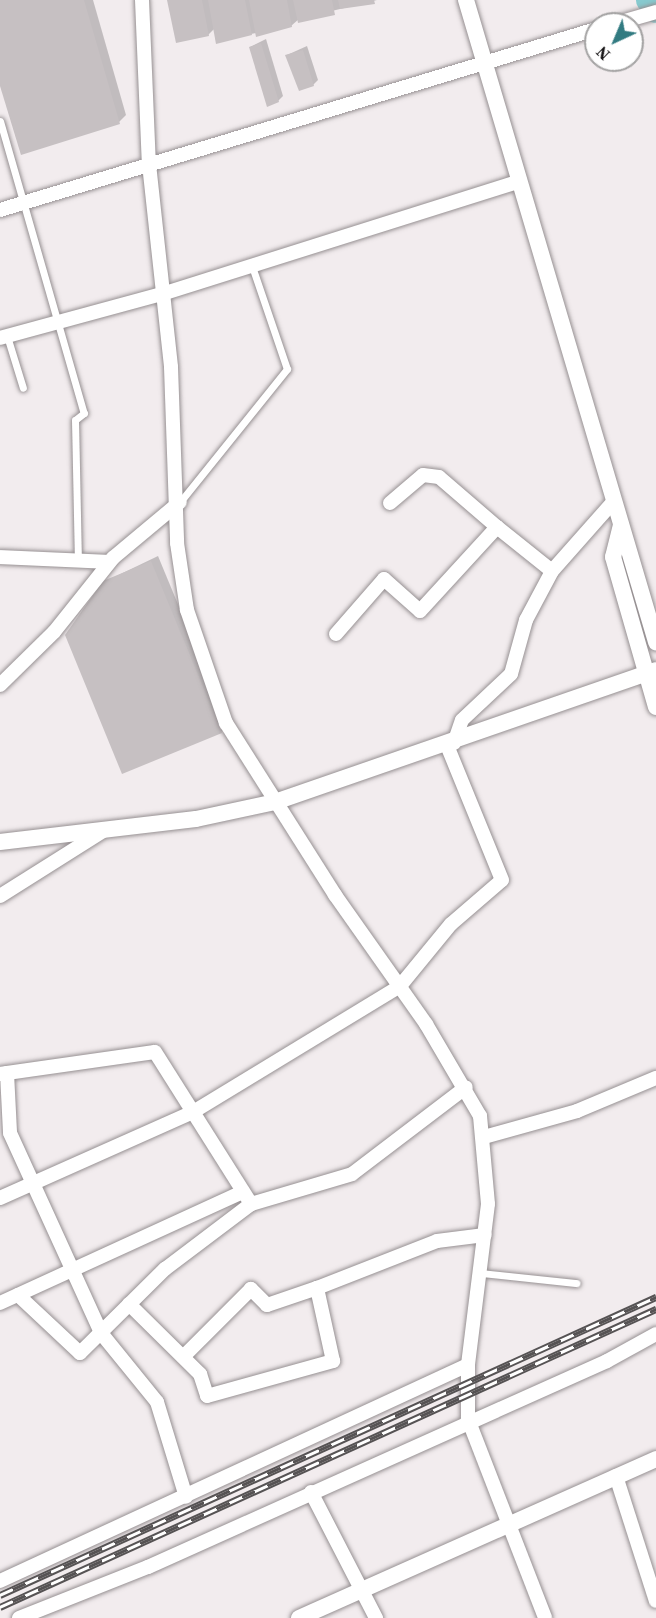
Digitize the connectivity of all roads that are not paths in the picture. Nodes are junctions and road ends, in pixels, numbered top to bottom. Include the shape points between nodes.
1 (142, 0) edge
2 (466, 0) edge
3 (584, 32) edge
4 (485, 61) junction
5 (0, 121) edge
6 (149, 164) junction
7 (518, 182) junction
8 (23, 203) junction
9 (0, 210) edge
10 (252, 265) junction
11 (162, 294) junction
12 (60, 321) junction
13 (4, 337) edge
14 (23, 388) dead end
15 (614, 501) junction
16 (180, 502) junction
17 (390, 503) dead end
18 (621, 524) junction
19 (497, 527) junction
20 (0, 557) edge
21 (78, 560) junction
22 (109, 562) junction
23 (552, 572) junction
24 (336, 634) dead end
25 (656, 642) edge
26 (651, 671) edge
27 (0, 685) edge
28 (656, 707) edge
29 (451, 744) junction
30 (275, 802) junction
31 (105, 830) junction
32 (0, 842) edge
33 (0, 896) edge
34 (400, 986) junction
35 (4, 1074) edge
36 (656, 1078) edge
37 (466, 1087) junction
38 (193, 1112) junction
39 (484, 1137) junction
40 (34, 1184) junction
41 (0, 1198) edge
42 (247, 1198) junction
43 (485, 1235) junction
44 (73, 1270) junction
45 (481, 1273) junction
46 (576, 1282) dead end
47 (317, 1288) junction
48 (18, 1295) junction
49 (0, 1303) edge
50 (129, 1304) junction
51 (100, 1333) junction
52 (656, 1334) edge
53 (183, 1357) junction
54 (468, 1365) junction
55 (468, 1419) junction
56 (656, 1459) edge
57 (616, 1476) junction
58 (311, 1492) junction
59 (186, 1497) junction
60 (509, 1523) junction
61 (0, 1581) edge
62 (361, 1589) junction
63 (656, 1601) edge
64 (19, 1618) edge
65 (299, 1618) edge
66 (376, 1618) edge
67 (545, 1618) edge

1 - 6 street
2 - 4 street
3 - 4 street
4 - 6 street
4 - 7 street
5 - 8 lane
6 - 8 street
6 - 11 street
7 - 10 street
7 - 15 street
8 - 9 street
8 - 12 lane
10 - 11 street
10 - 16 lane via 286,369
11 - 12 street
11 - 16 street
12 - 13 street
12 - 21 lane via 84,413 75,420
13 - 14 lane
15 - 18 street
15 - 23 street
16 - 22 street
16 - 30 street via 177,543 187,610 226,723
17 - 19 street via 423,475 439,477
18 - 25 street
18 - 26 street via 613,557
19 - 23 street
19 - 24 street via 420,611 384,579
20 - 21 street
21 - 22 street
22 - 27 street via 54,632
23 - 29 street via 526,620 511,674 462,720
26 - 28 street
26 - 29 street
29 - 30 street
29 - 34 street via 502,880 451,924
30 - 31 street
30 - 34 street
31 - 32 street
31 - 33 street via 92,844
34 - 37 street
34 - 38 street
35 - 38 street via 155,1052
35 - 40 street via 10,1134
36 - 39 street via 577,1111
37 - 39 street
37 - 42 street via 352,1174
38 - 40 street
38 - 42 street
39 - 43 street
40 - 41 street
40 - 44 street
42 - 44 street
42 - 50 street
43 - 45 street
43 - 47 street via 437,1241
44 - 48 street
44 - 51 street
45 - 46 lane
45 - 54 street
47 - 53 street via 267,1305 251,1289
47 - 53 street via 333,1361 207,1396 200,1374
48 - 49 street
48 - 51 street via 80,1353
50 - 51 street
50 - 53 street
51 - 59 street via 157,1402
52 - 55 street via 607,1361
54 - 55 street
54 - 59 street
55 - 58 street
55 - 60 street
56 - 57 street
57 - 60 street
57 - 63 street
58 - 62 street
58 - 64 street
59 - 61 street
60 - 62 street
60 - 67 street
62 - 65 street
62 - 66 street

